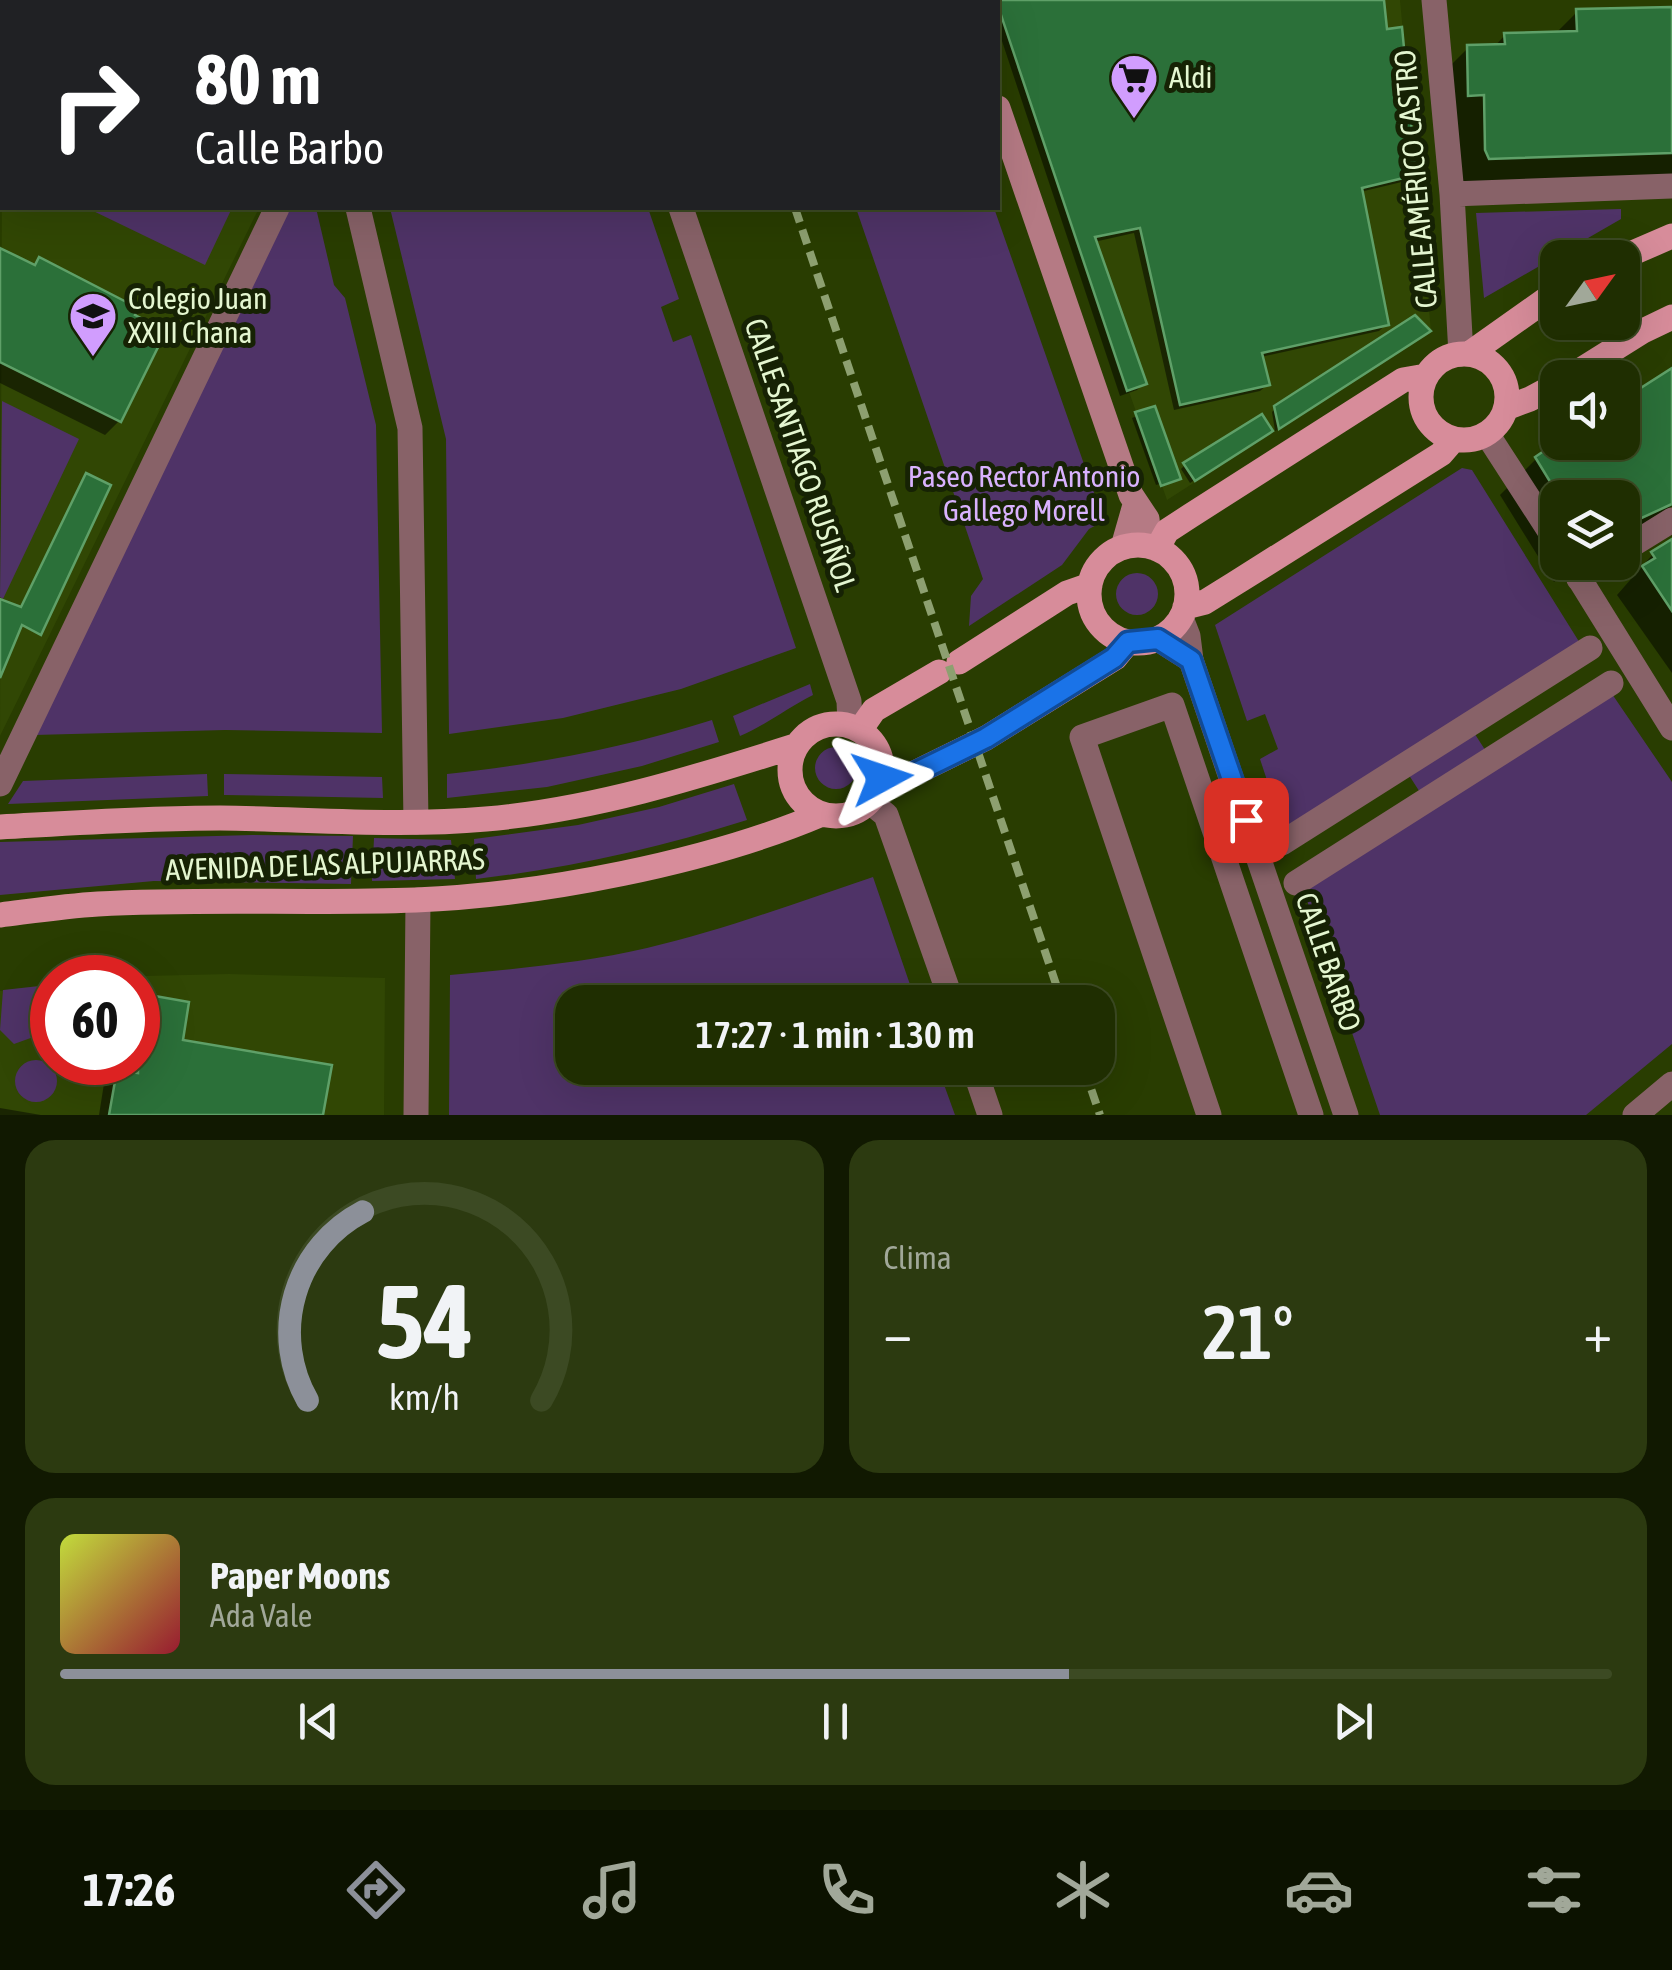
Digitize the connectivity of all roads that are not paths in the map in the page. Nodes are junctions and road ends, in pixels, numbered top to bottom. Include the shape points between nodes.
1 (1434, 0) edge
2 (1000, 114) edge
3 (1672, 186) edge
4 (1452, 194) junction
5 (276, 210) edge
6 (358, 210) edge
7 (683, 210) edge
8 (1672, 236) edge
9 (1640, 250) edge
10 (1540, 303) edge
11 (1672, 317) edge
12 (1465, 354) junction
13 (1597, 360) edge
14 (1426, 376) junction
15 (1540, 394) edge
16 (1506, 408) junction
17 (1487, 434) junction
18 (1454, 439) junction
19 (1135, 505) junction
20 (1540, 516) edge
21 (1672, 520) edge
22 (1640, 540) edge
23 (1123, 547) junction
24 (1154, 547) junction
25 (1580, 580) edge
26 (1090, 585) junction
27 (1183, 613) junction
28 (1158, 639) junction
29 (1128, 642) junction
30 (1590, 648) dead end
31 (1191, 660) junction
32 (1611, 683) dead end
33 (855, 728) junction
34 (1672, 728) edge
35 (795, 746) junction
36 (0, 784) edge
37 (874, 796) junction
38 (822, 814) junction
39 (416, 822) junction
40 (0, 827) edge
41 (1282, 843) dead end
42 (1296, 883) dead end
43 (418, 900) junction
44 (0, 915) edge
45 (946, 985) edge
46 (1672, 1084) edge
47 (980, 1085) edge
48 (416, 1115) edge
49 (990, 1115) edge
50 (1209, 1115) edge
51 (1311, 1115) edge
52 (1346, 1115) edge
53 (1635, 1115) edge

1 - 4 street, CALLE AMÉRICO CASTRO
2 - 19 main road
3 - 4 street
4 - 12 street, CALLE AMÉRICO CASTRO
5 - 36 street
6 - 39 street via 410,428
7 - 33 street, CALLE SANTIAGO RUSIÑOL
8 - 9 main road
10 - 12 main road
11 - 13 main road
12 - 14 main road via 1447,357
12 - 16 main road via 1483,358 1504,379
14 - 18 main road via 1424,414
14 - 24 main road via 1403,380 1167,532
15 - 16 main road
16 - 17 main road
17 - 18 main road
17 - 20 street
18 - 27 main road via 1441,454
19 - 23 main road
19 - 24 main road
21 - 22 street
23 - 24 main road
23 - 26 main road via 1105,558
24 - 27 main road via 1185,579
25 - 34 street
26 - 29 main road via 1102,627
26 - 33 main road via 874,710
27 - 28 main road
27 - 31 street, CALLE BARBO
28 - 29 main road
28 - 31 street
29 - 37 main road via 1114,658 986,738
30 - 41 street
31 - 52 street, CALLE BARBO
32 - 42 street
33 - 35 main road via 819,726
33 - 37 main road via 878,750 882,778
35 - 38 main road via 792,787
35 - 39 main road, AVENIDA DE LAS ALPUJARRAS via 583,805
37 - 38 main road via 848,815
37 - 45 street
38 - 43 main road, AVENIDA DE LAS ALPUJARRAS via 696,855 595,878
39 - 40 main road, AVENIDA DE LAS ALPUJARRAS via 216,818
43 - 44 main road, AVENIDA DE LAS ALPUJARRAS via 94,904
43 - 48 street
46 - 53 street
47 - 49 street
50 - 51 street via 1082,737 1172,705

